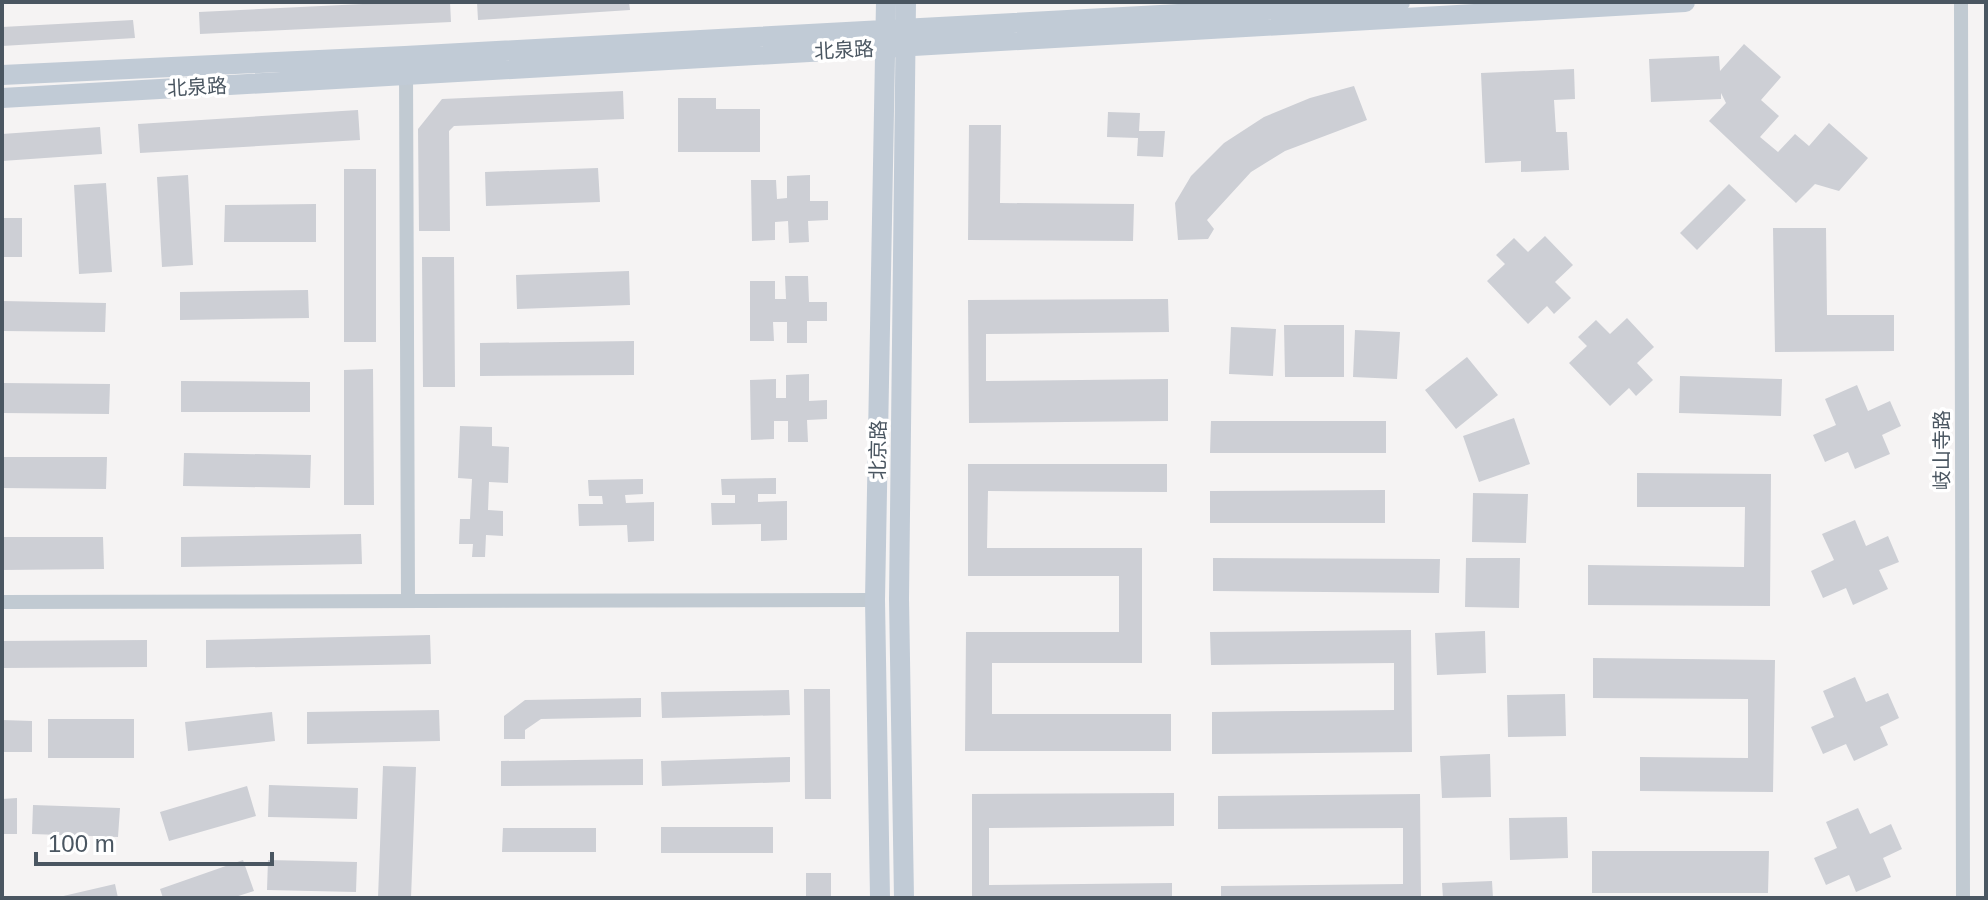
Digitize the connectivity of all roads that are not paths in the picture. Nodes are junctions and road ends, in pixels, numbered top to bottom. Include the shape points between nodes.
1 (886, 2) edge
2 (906, 2) edge
3 (1685, 2) edge
4 (1961, 2) edge
5 (1404, 8) edge
6 (896, 38) junction
7 (405, 66) junction
8 (2, 75) edge
9 (2, 98) edge
10 (875, 600) junction
11 (408, 601) junction
12 (2, 602) edge
13 (880, 898) edge
14 (904, 898) edge
15 (1963, 898) edge

1 - 6 main road, 北京路
2 - 6 main road, 北京路
3 - 5 main road, 北泉路
4 - 15 street, 岐山寺路
5 - 6 main road, 北泉路
6 - 7 main road, 北泉路
6 - 10 main road, 北京路
6 - 14 main road, 北京路
7 - 8 main road, 北泉路
7 - 9 main road, 北泉路
7 - 11 street
10 - 11 street
10 - 13 main road, 北京路
11 - 12 street

